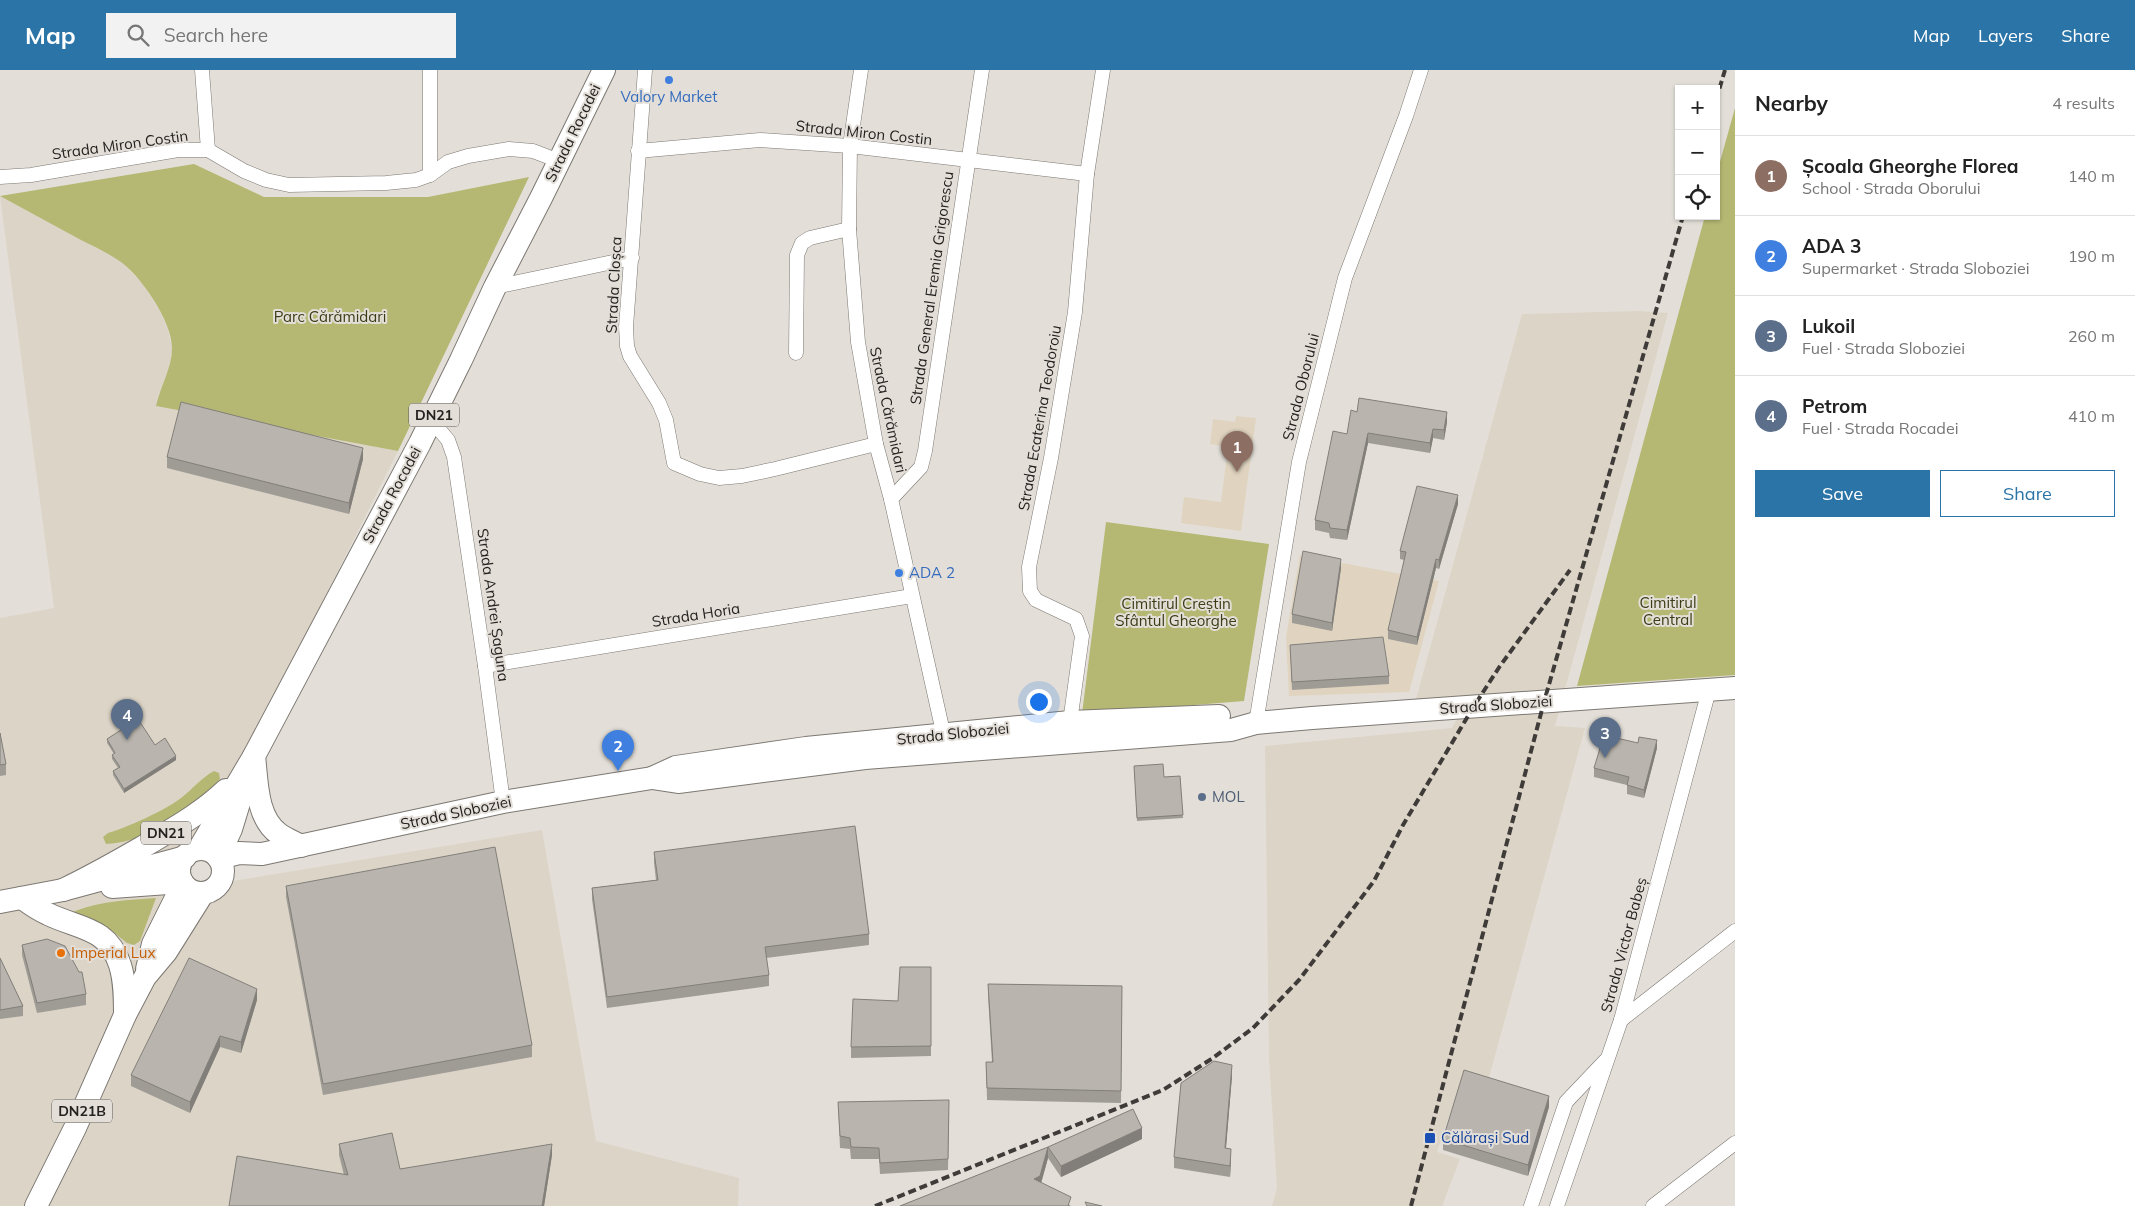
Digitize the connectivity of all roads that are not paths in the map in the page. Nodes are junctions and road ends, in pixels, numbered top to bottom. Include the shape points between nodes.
1 (202, 70) edge
2 (430, 70) edge
3 (604, 70) edge
4 (645, 70) edge
5 (861, 70) edge
6 (982, 70) edge
7 (1103, 70) edge
8 (1421, 70) edge
9 (850, 146) junction
10 (208, 150) junction
11 (638, 151) junction
12 (559, 161) junction
13 (967, 161) junction
14 (1087, 174) junction
15 (430, 175) junction
16 (0, 177) edge
17 (849, 229) junction
18 (632, 258) junction
19 (494, 287) junction
20 (796, 353) dead end
21 (431, 420) junction
22 (876, 444) junction
23 (891, 499) junction
24 (912, 596) junction
25 (485, 666) junction
26 (1735, 688) edge
27 (1709, 690) junction
28 (1256, 723) junction
29 (1071, 732) junction
30 (945, 742) junction
31 (254, 756) junction
32 (503, 802) junction
33 (300, 846) junction
34 (208, 860) junction
35 (189, 886) junction
36 (63, 890) junction
37 (11, 900) edge
38 (1735, 931) edge
39 (126, 1015) junction
40 (1621, 1020) junction
41 (1608, 1058) junction
42 (1735, 1142) edge
43 (36, 1206) edge
44 (1531, 1206) edge
45 (1557, 1206) edge
46 (1653, 1206) edge

1 - 10 street
2 - 15 street
3 - 12 main road, Strada Rocadei / DN21
4 - 11 street, Strada Cloșca
5 - 9 street, Strada Cărămidari
6 - 13 street, Strada General Eremia Grigorescu
7 - 14 street, Strada Ecaterina Teodoroiu
8 - 28 street, Strada Oborului via 1345,278 1299,462
9 - 11 street, Strada Miron Costin via 760,140
9 - 13 street, Strada Miron Costin
9 - 17 street, Strada Cărămidari
10 - 15 street, Strada Miron Costin via 244,171 288,185 386,183
10 - 16 street, Strada Miron Costin via 178,150 31,175
11 - 18 street, Strada Cloșca
12 - 15 street, Strada Miron Costin via 533,151 509,149 448,162
12 - 19 main road, Strada Rocadei / DN21
13 - 14 street, Strada Miron Costin
13 - 23 street, Strada General Eremia Grigorescu via 921,467
14 - 29 street, Strada Ecaterina Teodoroiu via 1075,312 1029,567 1030,591 1036,600 1076,619 1081,629
17 - 20 street via 810,238 802,243 797,255
17 - 22 street, Strada Cărămidari via 858,342
18 - 19 street
18 - 22 street, Strada Cloșca via 627,346 659,403 666,420 672,458 678,466 719,478 742,476
19 - 21 main road, Strada Rocadei / DN21
21 - 25 street, Strada Andrei Șaguna via 448,440 454,457
21 - 31 main road, Strada Rocadei / DN21
22 - 23 street, Strada Cărămidari
23 - 24 street, Strada Cărămidari
24 - 25 street, Strada Horia
24 - 30 street, Strada Cărămidari
25 - 32 street, Strada Andrei Șaguna
26 - 27 main road, Strada Sloboziei
27 - 28 main road, Strada Sloboziei
27 - 40 street, Strada Victor Babeș
28 - 29 main road, Strada Sloboziei via 1230,716
29 - 30 main road, Strada Sloboziei
30 - 32 main road, Strada Sloboziei via 806,748 676,767 652,778
31 - 33 main road via 259,796 268,823 278,834
31 - 34 main road, Strada Rocadei via 231,830
31 - 36 main road, DN21 via 209,806 95,875
32 - 33 main road, Strada Sloboziei
33 - 34 main road, Strada Sloboziei
34 - 35 main road via 179,869
34 - 35 main road via 213,890
34 - 36 main road, Strada Sloboziei
35 - 36 main road
35 - 39 main road, DN21B via 153,944 145,977
36 - 37 main road, DN21
37 - 39 main road via 93,931 105,939 120,965
38 - 40 street
39 - 43 main road, DN21B
40 - 41 street, Strada Victor Babeș
41 - 44 street via 1566,1102
41 - 45 street, Strada Victor Babeș
42 - 46 street

